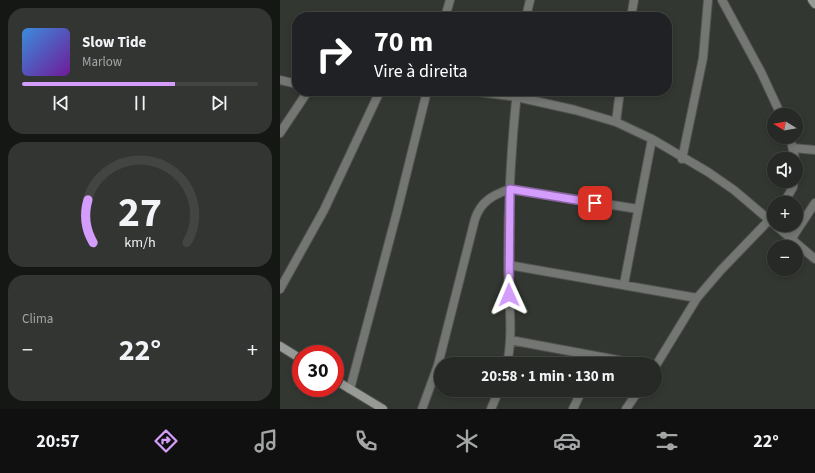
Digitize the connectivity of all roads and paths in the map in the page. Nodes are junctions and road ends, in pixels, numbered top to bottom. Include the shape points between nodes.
1 (450, 0) edge
2 (530, 0) edge
3 (634, 0) edge
4 (708, 0) edge
5 (722, 0) edge
6 (812, 0) edge
7 (815, 4) edge
8 (446, 12) edge
9 (527, 12) edge
10 (632, 12) edge
11 (280, 80) edge
12 (292, 83) edge
13 (305, 96) edge
14 (378, 96) edge
15 (426, 96) edge
16 (517, 96) edge
17 (524, 96) edge
18 (619, 96) edge
19 (778, 108) edge
20 (616, 122) junction
21 (280, 133) edge
22 (652, 139) junction
23 (792, 144) edge
24 (793, 148) junction
25 (815, 150) edge
26 (794, 152) edge
27 (682, 159) junction
28 (510, 189) junction
29 (815, 203) edge
30 (638, 209) junction
31 (767, 216) edge
32 (767, 227) edge
33 (785, 232) edge
34 (792, 238) junction
35 (815, 259) edge
36 (508, 265) junction
37 (624, 284) junction
38 (280, 289) edge
39 (697, 298) junction
40 (510, 340) junction
41 (280, 346) edge
42 (292, 353) edge
43 (592, 355) joint
44 (508, 357) edge
45 (602, 357) edge
46 (661, 357) edge
47 (344, 385) edge
48 (350, 388) junction
49 (496, 397) edge
50 (579, 397) edge
51 (634, 397) edge
52 (379, 408) edge
53 (422, 409) edge
54 (491, 409) edge
55 (573, 409) edge
56 (626, 409) edge

1 - 8 street
2 - 9 street
3 - 10 street
4 - 27 street via 703,58
5 - 19 street via 762,72
6 - 7 street
11 - 12 street
13 - 21 street
14 - 38 street via 324,210
15 - 48 street
16 - 28 street
17 - 20 street
18 - 20 street
20 - 22 street
22 - 27 street
22 - 30 street
23 - 24 street
24 - 25 street
24 - 26 street
27 - 31 street via 708,172
28 - 30 street
28 - 36 street
28 - 53 street via 493,195 478,210 438,365
29 - 34 street
30 - 37 street
32 - 39 street via 721,270
33 - 34 street
34 - 35 street
36 - 37 street
36 - 40 street
37 - 39 street
39 - 46 street
40 - 43 street
40 - 44 street
41 - 42 street
43 - 45 street
47 - 48 street
48 - 52 street
49 - 54 street
50 - 55 street
51 - 56 street

